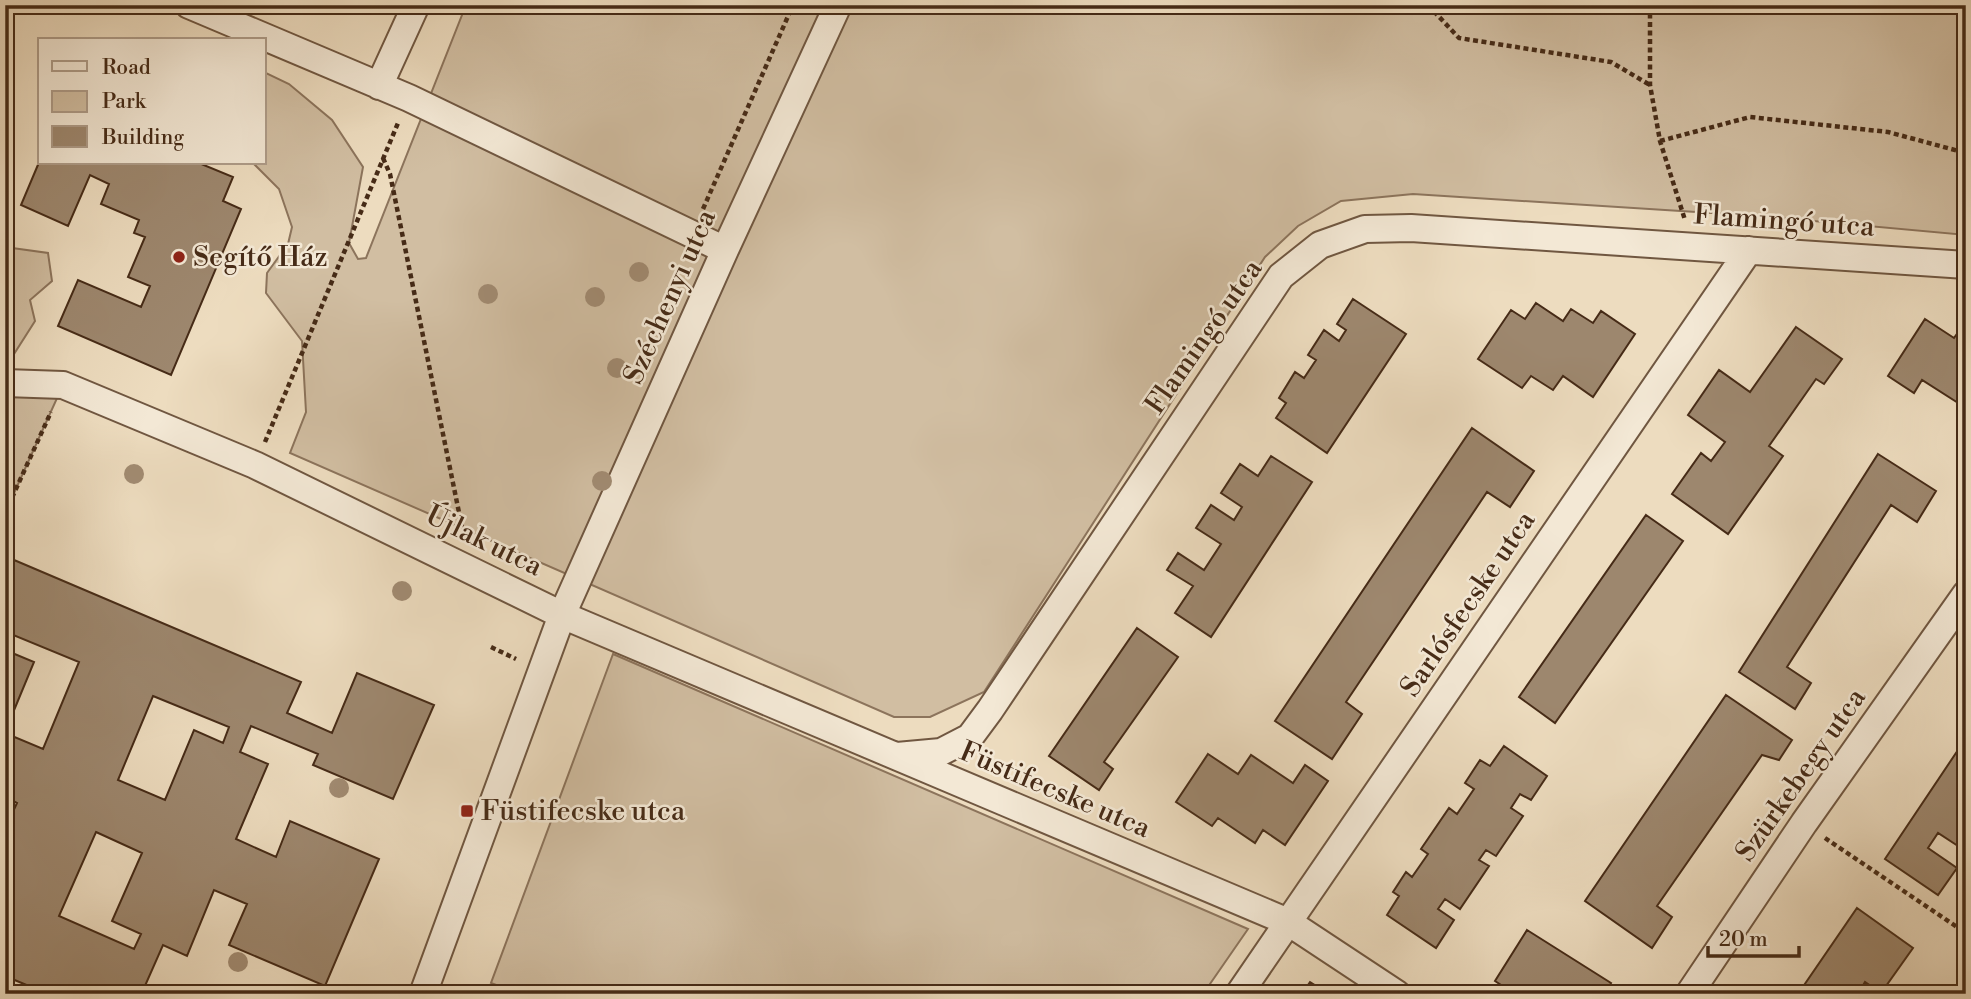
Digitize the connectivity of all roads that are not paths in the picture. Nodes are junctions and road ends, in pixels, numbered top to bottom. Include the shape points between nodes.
1 (189, 5) edge
2 (416, 5) edge
3 (838, 5) edge
4 (379, 86) junction
5 (725, 250) junction
6 (1749, 250) junction
7 (1966, 265) edge
8 (5, 383) edge
9 (1966, 594) edge
10 (562, 615) junction
11 (895, 757) junction
12 (1288, 922) junction
13 (423, 994) edge
14 (1239, 994) edge
15 (1397, 994) edge
16 (1689, 994) edge

1 - 4 street
2 - 4 street
3 - 5 street, Széchenyi utca
4 - 5 street
5 - 10 street, Széchenyi utca
6 - 7 street, Flamingó utca
6 - 11 street, Flamingó utca via 1412,228 1365,229 1320,245 1281,276 970,737 941,752
6 - 12 street, Sarlósfecske utca
8 - 10 street, Újlak utca via 63,384 256,465
9 - 16 street, Szürkebegy utca
10 - 11 street, Füstifecske utca
10 - 13 street
11 - 12 street, Füstifecske utca
12 - 14 street, Sarlósfecske utca
12 - 15 street, Füstifecske utca

